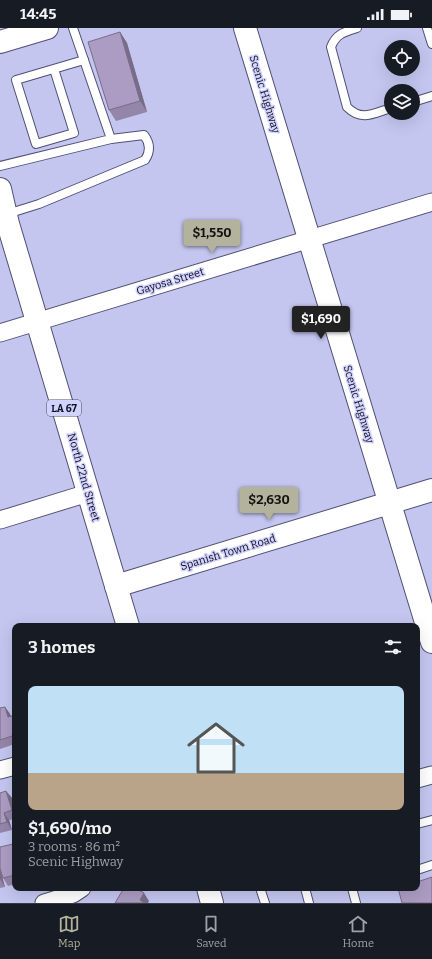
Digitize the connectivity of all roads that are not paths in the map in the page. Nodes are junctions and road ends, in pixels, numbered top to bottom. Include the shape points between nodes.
1 (47, 28) edge
2 (73, 28) edge
3 (245, 28) edge
4 (358, 28) edge
5 (427, 28) edge
6 (0, 42) edge
7 (432, 44) edge
8 (84, 60) junction
9 (54, 69) junction
10 (432, 96) edge
11 (420, 100) edge
12 (384, 110) edge
13 (111, 139) junction
14 (0, 166) edge
15 (0, 189) edge
16 (432, 202) edge
17 (5, 221) edge
18 (308, 240) junction
19 (38, 321) junction
20 (0, 333) edge
21 (432, 490) edge
22 (88, 493) junction
23 (390, 502) junction
24 (0, 520) edge
25 (116, 586) junction
26 (127, 623) edge
27 (432, 642) edge
28 (12, 767) edge
29 (0, 770) edge
30 (432, 775) edge
31 (420, 778) edge
32 (432, 820) edge
33 (420, 823) edge
34 (432, 865) edge
35 (420, 869) edge
36 (78, 891) edge
37 (209, 891) edge
38 (261, 891) edge
39 (306, 891) edge
40 (354, 891) edge
41 (44, 903) edge
42 (212, 903) edge
43 (265, 903) edge
44 (309, 903) edge
45 (356, 903) edge

1 - 6 street
2 - 8 lane
3 - 18 street, Scenic Highway
4 - 12 lane via 342,32 335,38 331,47 348,107 354,114 363,116
5 - 7 lane
8 - 9 lane
8 - 13 lane
9 - 9 lane via 16,80 36,144 74,133
10 - 11 lane
13 - 14 lane
13 - 17 lane via 144,135 149,141 148,155 145,160 39,204
15 - 17 street, North 22nd Street / LA 67
16 - 18 street, Gayosa Street
17 - 19 street, North 22nd Street / LA 67
18 - 19 street, Gayosa Street
18 - 23 street, Scenic Highway
19 - 20 street, Gayosa Street
19 - 22 street, North 22nd Street / LA 67
21 - 23 street, Spanish Town Road
22 - 24 street
22 - 25 street, North 22nd Street / LA 67
23 - 25 street, Spanish Town Road
23 - 27 street, Scenic Highway
25 - 26 street, North 22nd Street / LA 67
28 - 29 street
30 - 31 street
32 - 33 lane
34 - 35 lane
36 - 41 street
37 - 42 street
38 - 43 lane
39 - 44 lane
40 - 45 lane

